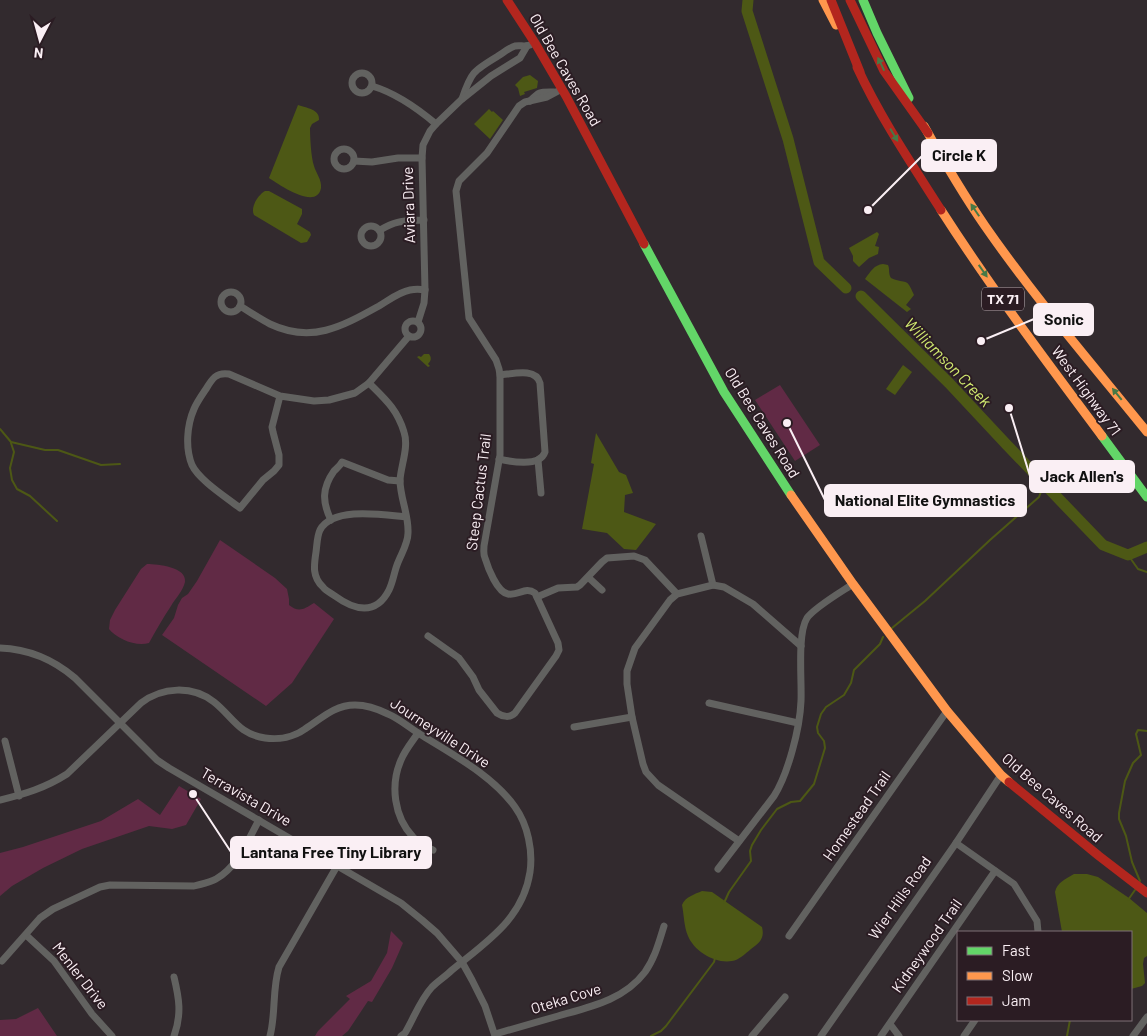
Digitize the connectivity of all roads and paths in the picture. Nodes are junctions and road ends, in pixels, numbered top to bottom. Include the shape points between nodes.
1 (507, 0) edge
2 (823, 0) edge
3 (831, 0) edge
4 (850, 0) edge
5 (863, 0) edge
6 (531, 44) junction
7 (491, 60) junction
8 (499, 71) junction
9 (860, 72) junction
10 (372, 86) dead end
11 (558, 91) junction
12 (462, 100) junction
13 (436, 124) junction
14 (928, 133) junction
15 (422, 158) junction
16 (354, 161) dead end
17 (424, 220) junction
18 (380, 230) dead end
19 (426, 290) junction
20 (240, 306) dead end
21 (500, 375) junction
22 (369, 383) junction
23 (280, 396) junction
24 (1147, 432) edge
25 (499, 460) junction
26 (538, 460) junction
27 (400, 481) junction
28 (541, 494) dead end
29 (1147, 496) edge
30 (406, 517) junction
31 (331, 520) junction
32 (701, 536) dead end
33 (589, 578) junction
34 (853, 584) junction
35 (713, 585) junction
36 (602, 590) dead end
37 (677, 594) junction
38 (537, 597) junction
39 (428, 636) dead end
40 (801, 646) junction
41 (0, 648) edge
42 (709, 703) dead end
43 (947, 711) junction
44 (632, 717) junction
45 (120, 723) junction
46 (798, 723) junction
47 (574, 727) dead end
48 (418, 733) junction
49 (5, 742) dead end
50 (1001, 775) junction
51 (18, 796) junction
52 (0, 800) edge
53 (259, 820) junction
54 (739, 841) junction
55 (956, 843) junction
56 (433, 850) dead end
57 (337, 866) junction
58 (718, 869) dead end
59 (995, 871) junction
60 (1147, 893) edge
61 (664, 926) dead end
62 (1038, 931) edge
63 (26, 935) junction
64 (790, 936) dead end
65 (2, 961) dead end
66 (462, 962) junction
67 (174, 977) dead end
68 (784, 997) dead end
69 (1147, 1017) edge
70 (975, 1021) edge
71 (890, 1024) junction
72 (405, 1035) edge
73 (495, 1035) edge
74 (112, 1036) edge
75 (174, 1036) edge
76 (270, 1036) edge
77 (752, 1036) edge
78 (821, 1036) edge
79 (881, 1036) edge
80 (899, 1036) edge
81 (964, 1036) edge
82 (1133, 1036) edge

1 - 6 main road, Old Bee Caves Road
2 - 9 main road, TX 71
3 - 9 main road, TX 71
14 -> 4 main road via 884,71
5 - 14 main road
6 - 7 street, Aviara Drive via 511,48
6 - 8 street, Aviara Drive via 520,58
6 - 11 main road, Old Bee Caves Road
7 - 8 street
7 - 12 street, Aviara Drive via 470,77
8 - 12 street, Aviara Drive
9 -> 29 main road, West Highway 71 / TX 71 via 895,138 961,240
10 - 13 street via 419,110
11 - 21 street, Steep Cactus Trail via 536,94 515,110 487,153 459,181 456,191 469,318 496,360
11 - 34 main road, Old Bee Caves Road via 724,392
12 - 13 street, Aviara Drive
13 - 15 street, Aviara Drive via 423,145
24 -> 14 main road via 993,238
15 - 16 street
15 - 17 street, Aviara Drive
17 - 18 street via 393,222
17 - 19 street, Aviara Drive
19 - 20 street via 408,290 347,324 312,332 278,327
19 - 22 street, Aviara Drive via 418,322 407,324 406,334 409,336
21 - 25 street, Steep Cactus Trail
21 - 26 street via 528,373 539,379 546,452
22 - 23 street, Aviara Drive via 329,400
22 - 27 street via 396,411 405,433
23 - 23 street, Aviara Drive via 229,374 220,374 214,377 195,406 188,441 192,465 198,474 240,508 279,465 272,427
25 - 26 street
25 - 38 street, Steep Cactus Trail via 484,556 503,592 533,591
26 - 28 street
27 - 30 street
27 - 31 street via 388,480 342,462 329,480 324,497
30 - 31 street via 362,513
30 - 31 street via 407,542 390,589 380,601 366,608 345,603 323,587 315,576 318,535
32 - 35 street
33 - 36 street
33 - 37 street via 608,558 636,556 645,560
33 - 38 street via 577,587 558,588
34 - 40 street via 809,616 804,625
34 - 43 main road, Old Bee Caves Road
35 - 37 street
35 - 40 street via 724,587 753,604
37 - 44 street via 635,648 628,665
38 - 39 street via 559,650 516,713 510,716 497,713 459,658
40 - 46 street
41 - 45 street, Terravista Drive via 34,654 64,668
42 - 46 street
43 - 50 main road, Old Bee Caves Road
43 - 64 street, Homestead Trail
44 - 47 street
44 - 54 street via 643,764 652,779
45 - 48 street, Journeyville Drive via 148,698 180,689 205,696 243,730 266,738 299,733 327,713 354,705 389,714
45 - 51 street, Journeyville Drive via 67,774 42,788
45 - 53 street, Terravista Drive via 157,760
46 - 54 street via 780,787
48 - 56 street via 401,759 395,780 395,797 399,815 408,832
48 - 66 street, Journeyville Drive via 502,791 518,812 528,835 531,866 520,904 500,931
49 - 51 street
50 - 55 street, Wier Hills Road
50 - 60 main road, Old Bee Caves Road
51 - 52 street, Journeyville Drive
53 - 57 street, Terravista Drive
53 - 63 street via 237,859 216,879 194,886 100,887 46,913
54 - 58 street
55 - 59 street
55 - 78 street, Wier Hills Road
57 - 66 street, Terravista Drive via 410,910 437,933
57 - 76 street via 279,967
59 - 62 street via 1014,884 1037,921
59 - 71 street, Kidneywood Trail
61 - 73 street, Oteka Cove via 649,966 617,997
63 - 65 street
63 - 74 street, Menler Drive via 54,960 92,1014
66 - 72 street, Journeyville Drive via 428,992
66 - 73 street, Terravista Drive via 482,1000
67 - 75 street via 180,1005
68 - 77 street
69 - 82 street
70 - 81 street
71 - 79 street, Kidneywood Trail
71 - 80 street

